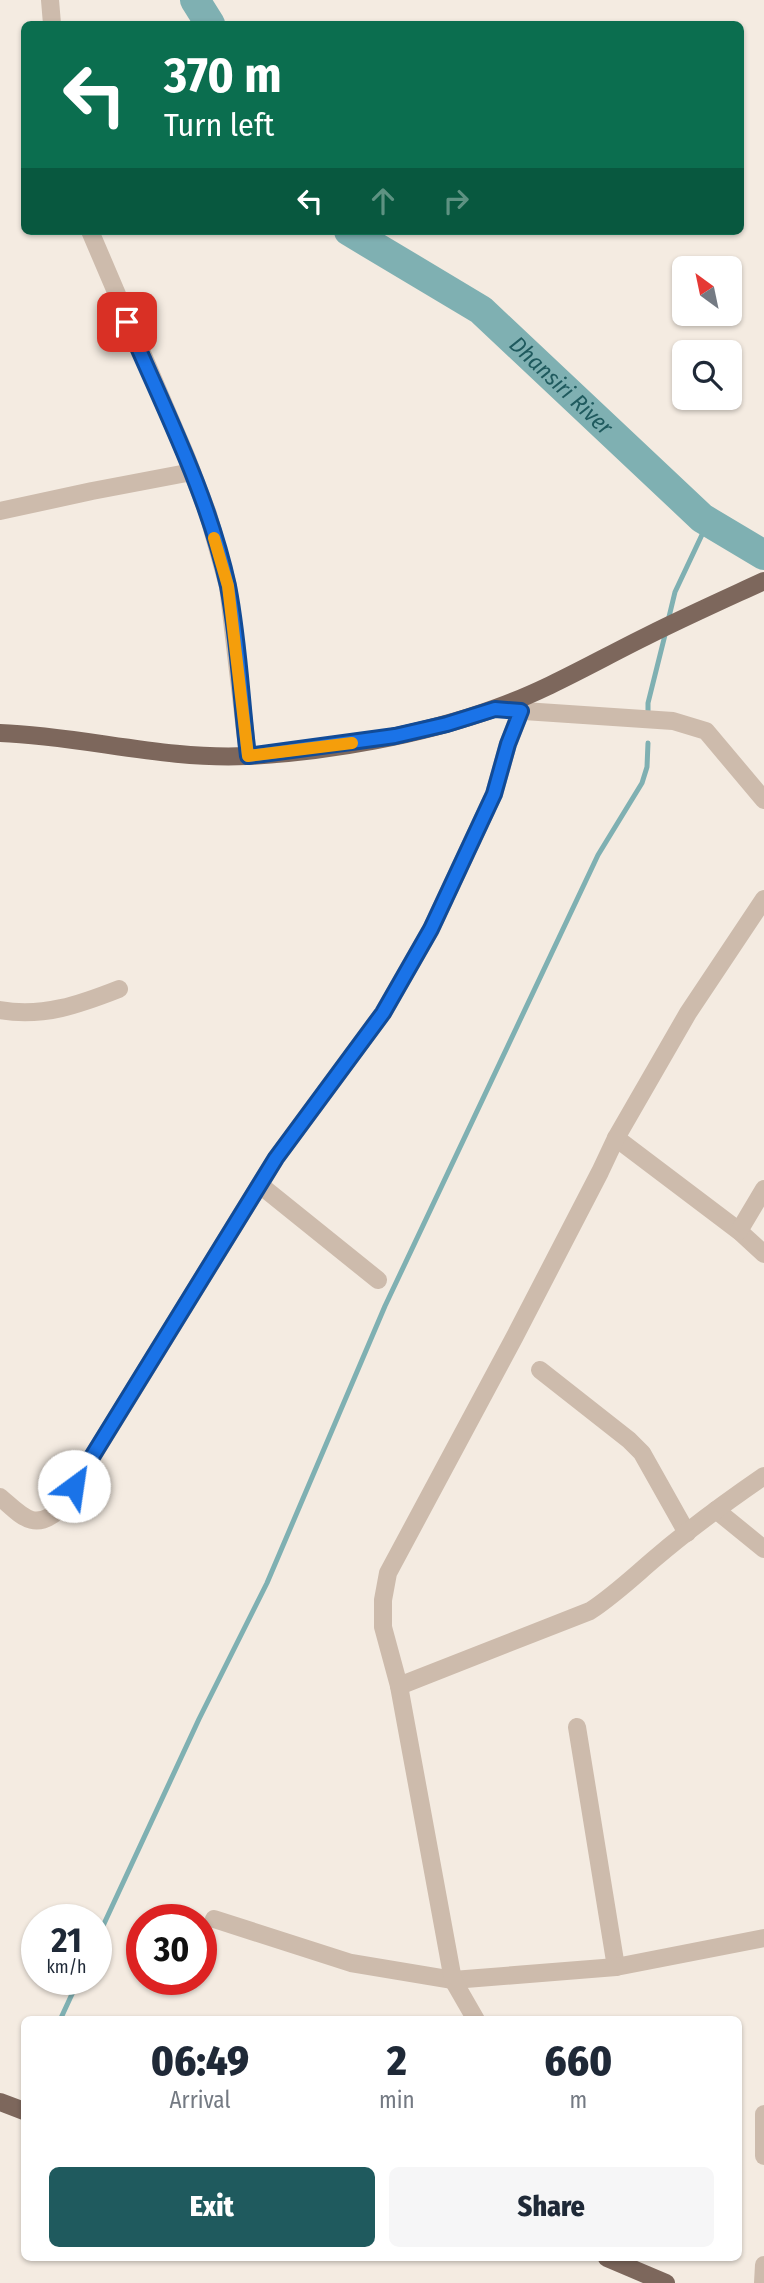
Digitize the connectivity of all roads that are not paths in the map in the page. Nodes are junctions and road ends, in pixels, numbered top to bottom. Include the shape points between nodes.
1 (50, 0) edge
2 (52, 21) edge
3 (92, 235) edge
4 (192, 472) junction
5 (0, 511) edge
6 (764, 582) edge
7 (495, 709) junction
8 (521, 711) junction
9 (0, 733) edge
10 (248, 756) junction
11 (764, 800) edge
12 (764, 899) edge
13 (119, 989) dead end
14 (0, 1010) edge
15 (615, 1138) junction
16 (260, 1185) junction
17 (764, 1189) edge
18 (739, 1231) junction
19 (764, 1254) edge
20 (378, 1280) dead end
21 (540, 1370) dead end
22 (764, 1476) edge
23 (0, 1497) edge
24 (716, 1510) junction
25 (687, 1533) junction
26 (764, 1549) edge
27 (399, 1686) junction
28 (577, 1727) dead end
29 (217, 1920) edge
30 (764, 1938) edge
31 (616, 1967) junction
32 (453, 1980) junction
33 (474, 2016) edge
34 (0, 2102) edge
35 (21, 2110) edge
36 (764, 2114) edge
37 (764, 2156) edge
38 (614, 2261) edge
39 (764, 2265) edge
40 (666, 2283) edge
41 (763, 2283) edge

1 - 2 street
3 - 4 street
4 - 5 street
4 - 10 street via 228,586
6 - 7 main road
7 - 8 street
7 - 10 main road via 395,736
8 - 11 street via 691,725 706,731
8 - 16 street via 494,794 431,929 383,1013
9 - 10 main road via 165,753
12 - 15 street via 688,1013
13 - 14 street via 58,1011
15 - 18 street
15 - 27 street via 388,1573 383,1627
16 - 20 street
16 - 23 street via 60,1509 43,1521 34,1521
17 - 18 street
18 - 19 street
21 - 25 street via 642,1453
22 - 24 street
24 - 25 street
24 - 26 street
25 - 27 street via 590,1611
27 - 32 street
28 - 31 street
29 - 32 street via 351,1963
30 - 31 street
31 - 32 street
32 - 33 street
34 - 35 main road
36 - 37 street
38 - 40 main road
39 - 41 street

